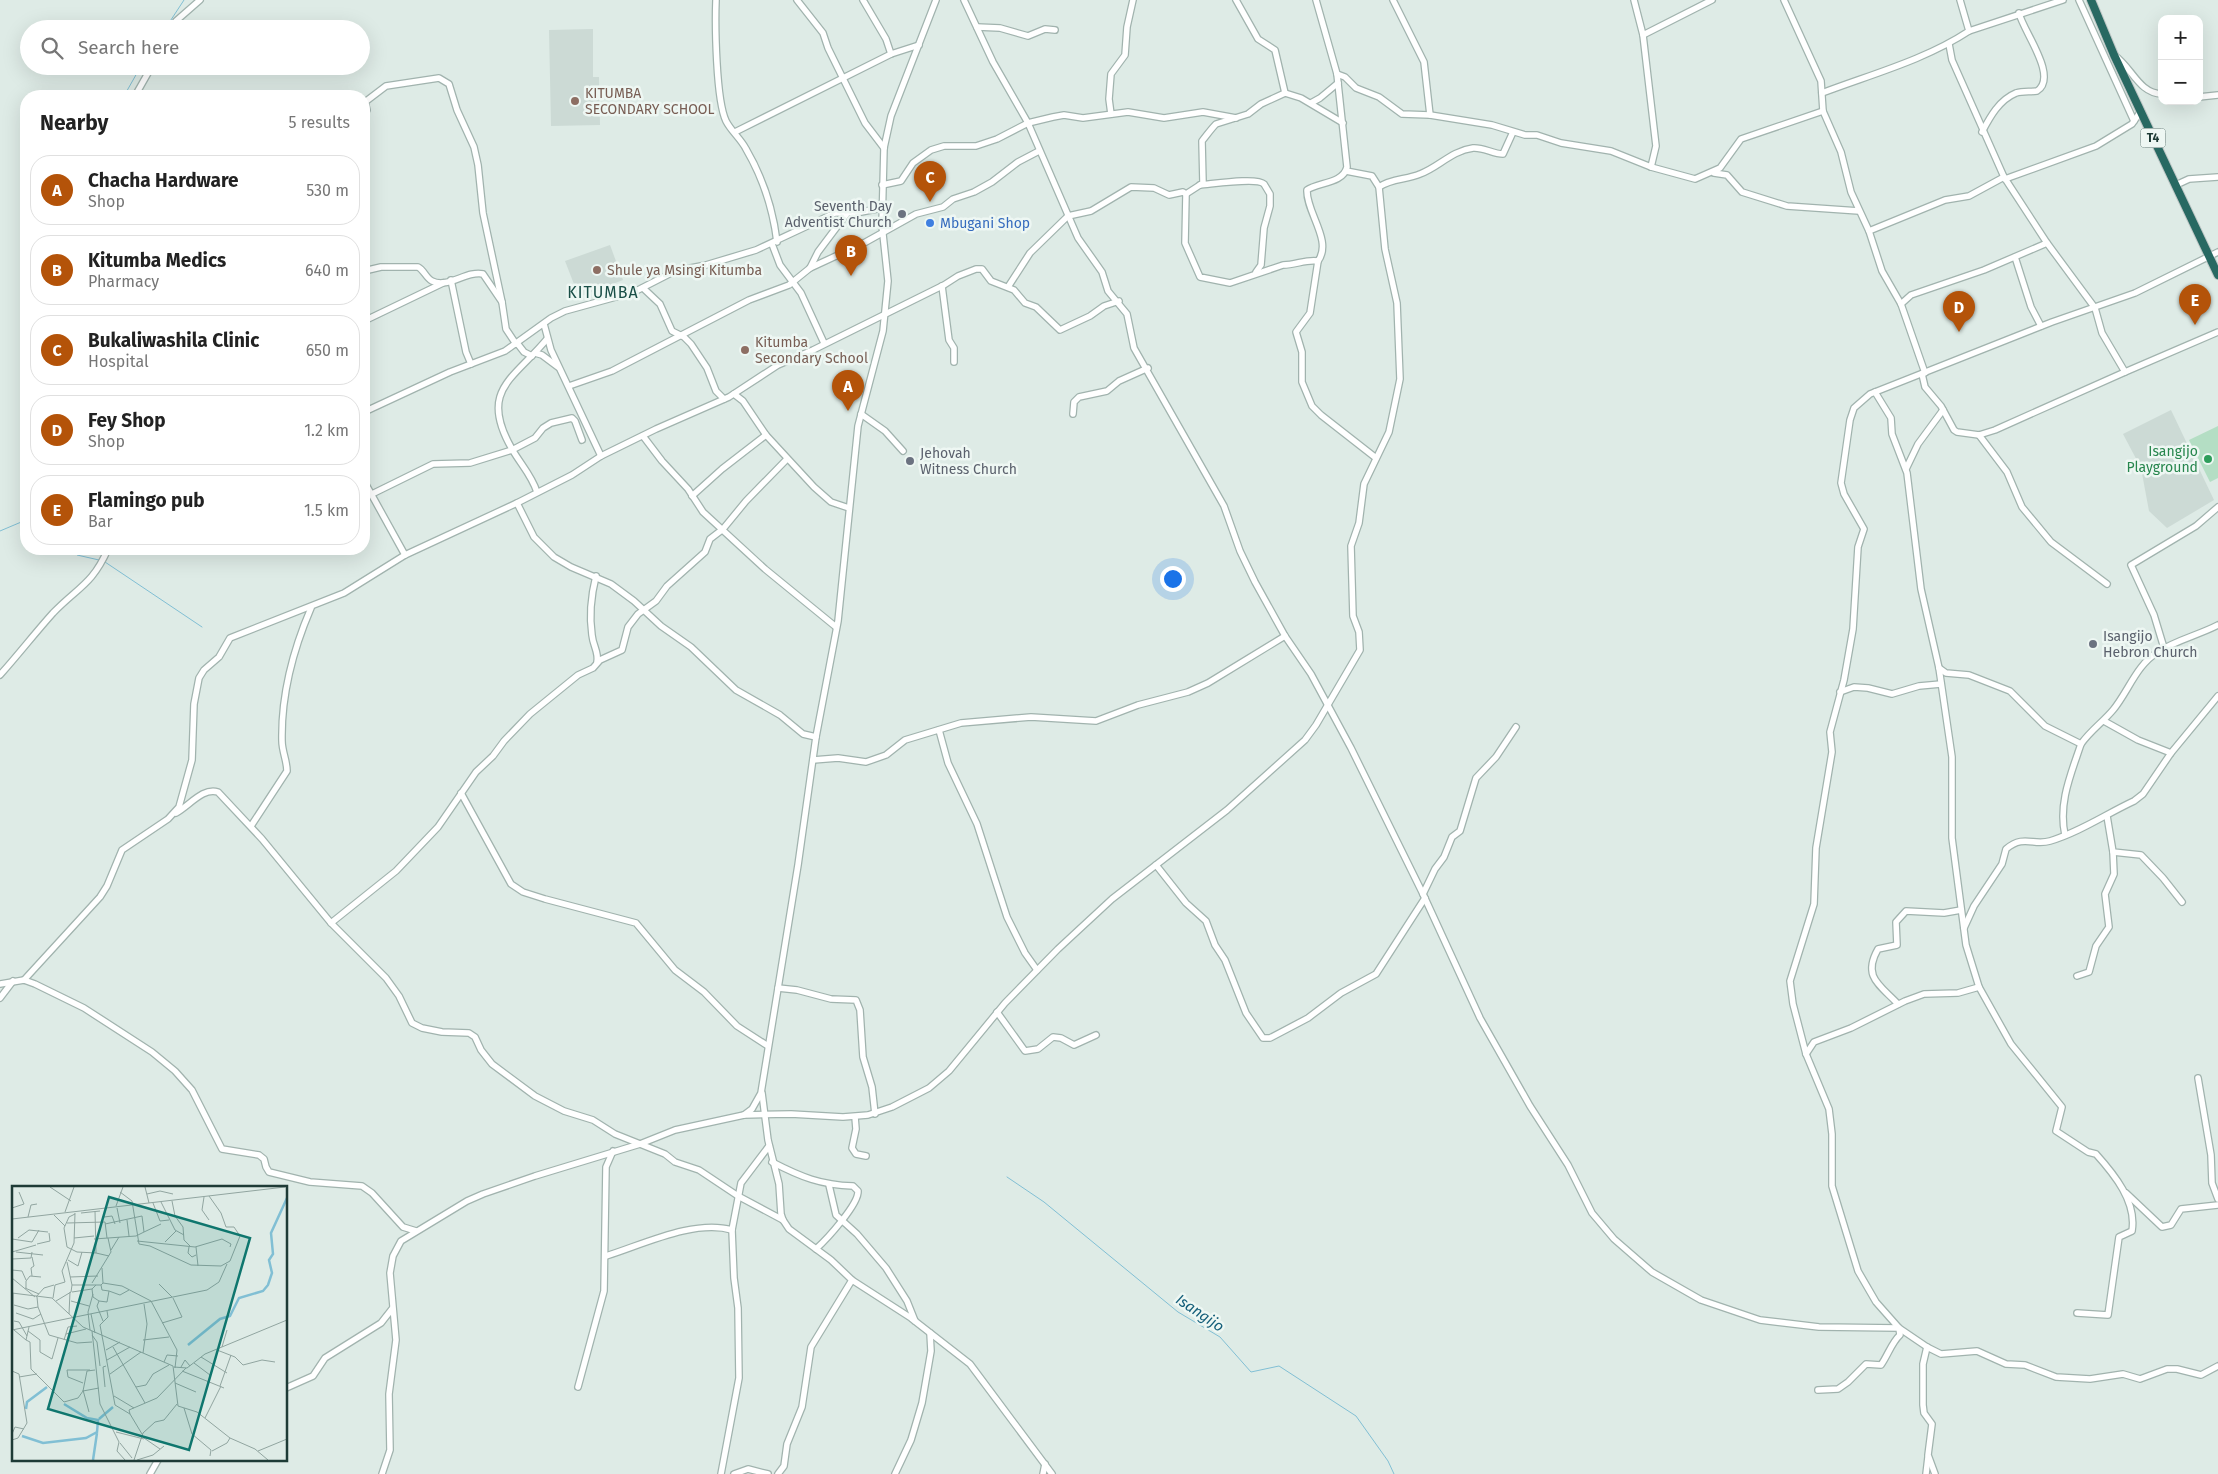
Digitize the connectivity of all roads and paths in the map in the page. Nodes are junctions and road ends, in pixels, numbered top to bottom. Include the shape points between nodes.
1 (200, 0) edge
2 (716, 0) edge
3 (797, 0) edge
4 (864, 0) edge
5 (936, 0) edge
6 (964, 0) edge
7 (1133, 0) edge
8 (1236, 0) edge
9 (1316, 0) edge
10 (1393, 0) edge
11 (1634, 0) edge
12 (1712, 0) edge
13 (1784, 0) edge
14 (1960, 0) edge
15 (2063, 0) edge
16 (2079, 0) edge
17 (2091, 0) edge
18 (2019, 13) junction
19 (177, 20) edge
20 (977, 27) junction
21 (1055, 30) dead end
22 (1969, 31) junction
23 (1643, 35) junction
24 (919, 44) junction
25 (1946, 46) junction
26 (892, 54) junction
27 (2114, 55) junction
28 (1337, 74) junction
29 (147, 75) edge
30 (842, 78) junction
31 (1338, 82) junction
32 (138, 90) edge
33 (1284, 93) junction
34 (1822, 93) junction
35 (2158, 93) edge
36 (2218, 95) edge
37 (2203, 97) edge
38 (370, 98) edge
39 (1311, 103) junction
40 (1823, 111) junction
41 (2140, 111) junction
42 (1110, 114) junction
43 (1430, 115) junction
44 (1236, 118) junction
45 (2134, 122) junction
46 (1028, 123) junction
47 (1343, 123) junction
48 (736, 132) junction
49 (1513, 132) junction
50 (1982, 132) junction
51 (884, 148) junction
52 (1040, 151) junction
53 (1650, 168) junction
54 (1346, 171) junction
55 (1714, 172) junction
56 (2218, 177) edge
57 (2005, 178) junction
58 (882, 185) junction
59 (1200, 185) junction
60 (2176, 185) junction
61 (1379, 186) junction
62 (1186, 194) junction
63 (882, 208) junction
64 (848, 212) junction
65 (1859, 212) junction
66 (1068, 216) junction
67 (1869, 231) junction
68 (883, 232) junction
69 (774, 243) junction
70 (2047, 243) junction
71 (2218, 252) edge
72 (2209, 256) junction
73 (2015, 257) junction
74 (1318, 261) junction
75 (810, 268) junction
76 (370, 270) edge
77 (1256, 272) junction
78 (2218, 275) edge
79 (451, 280) junction
80 (794, 282) junction
81 (443, 283) junction
82 (942, 286) junction
83 (1008, 287) junction
84 (642, 288) junction
85 (1119, 301) junction
86 (502, 302) junction
87 (1901, 304) junction
88 (2095, 308) junction
89 (884, 314) junction
90 (370, 318) edge
91 (544, 324) junction
92 (2041, 326) junction
93 (2218, 332) edge
94 (680, 336) junction
95 (547, 339) junction
96 (826, 342) junction
97 (516, 344) junction
98 (533, 355) junction
99 (954, 362) dead end
100 (471, 364) junction
101 (1148, 368) junction
102 (562, 371) junction
103 (2125, 372) junction
104 (1923, 373) junction
105 (569, 386) junction
106 (1874, 392) junction
107 (734, 394) junction
108 (724, 399) junction
109 (370, 409) edge
110 (1943, 410) junction
111 (861, 414) junction
112 (1073, 414) dead end
113 (1979, 435) junction
114 (643, 436) junction
115 (766, 436) junction
116 (582, 440) dead end
117 (512, 450) junction
118 (903, 451) dead end
119 (601, 456) junction
120 (1376, 458) junction
121 (787, 460) junction
122 (1906, 469) junction
123 (370, 491) edge
124 (537, 492) junction
125 (372, 494) junction
126 (692, 496) junction
127 (517, 503) junction
128 (2218, 507) edge
129 (849, 508) junction
130 (723, 530) junction
131 (106, 555) edge
132 (405, 556) junction
133 (596, 576) junction
134 (2108, 584) dead end
135 (311, 608) junction
136 (643, 609) junction
137 (2218, 625) edge
138 (836, 627) junction
139 (1285, 636) junction
140 (2164, 648) junction
141 (597, 662) junction
142 (1939, 668) junction
143 (0, 675) edge
144 (1941, 684) junction
145 (1840, 692) junction
146 (2218, 696) edge
147 (1328, 705) junction
148 (2104, 721) junction
149 (1516, 727) dead end
150 (939, 730) junction
151 (816, 737) junction
152 (2081, 744) junction
153 (2171, 754) junction
154 (813, 760) junction
155 (461, 793) junction
156 (174, 814) junction
157 (2107, 816) junction
158 (251, 826) junction
159 (2065, 835) junction
160 (2113, 852) junction
161 (1156, 865) junction
162 (1424, 896) junction
163 (2182, 902) dead end
164 (1961, 910) junction
165 (331, 923) junction
166 (1964, 929) junction
167 (1037, 970) junction
168 (2077, 976) dead end
169 (24, 980) junction
170 (13, 981) junction
171 (0, 984) edge
172 (1979, 987) junction
173 (778, 988) junction
174 (0, 998) edge
175 (1898, 1004) junction
176 (997, 1012) junction
177 (1096, 1035) dead end
178 (768, 1046) junction
179 (1806, 1054) junction
180 (2198, 1078) dead end
181 (762, 1089) junction
182 (875, 1114) junction
183 (744, 1116) junction
184 (764, 1116) junction
185 (855, 1117) junction
186 (640, 1144) junction
187 (769, 1146) junction
188 (613, 1151) junction
189 (866, 1156) dead end
190 (772, 1162) junction
191 (829, 1185) junction
192 (2122, 1190) junction
193 (738, 1196) junction
194 (2218, 1199) edge
195 (780, 1205) junction
196 (2218, 1205) edge
197 (766, 1212) junction
198 (783, 1220) junction
199 (840, 1221) junction
200 (732, 1230) junction
201 (416, 1231) junction
202 (816, 1249) junction
203 (606, 1256) junction
204 (852, 1280) junction
205 (392, 1309) junction
206 (2077, 1313) dead end
207 (915, 1321) junction
208 (1899, 1328) junction
209 (930, 1333) junction
210 (1927, 1347) junction
211 (2218, 1366) edge
212 (288, 1387) edge
213 (578, 1387) dead end
214 (1818, 1390) dead end
215 (1928, 1455) junction
216 (157, 1462) edge
217 (1044, 1464) junction
218 (150, 1474) edge
219 (382, 1474) edge
220 (721, 1474) edge
221 (734, 1474) edge
222 (768, 1474) edge
223 (778, 1474) edge
224 (895, 1474) edge
225 (1043, 1474) edge
226 (1052, 1474) edge
227 (1926, 1474) edge
228 (1935, 1474) edge

1 - 19 street
2 - 48 street via 716,42 723,111 728,124
3 - 30 street via 823,33
4 - 26 street
5 - 24 street
6 - 20 street
7 - 42 street via 1125,55 1111,74
8 - 33 street via 1258,39 1275,50
9 - 28 street
10 - 43 street via 1424,62
11 - 23 street
12 - 23 street
13 - 34 street via 1821,81
14 - 22 street
15 - 18 street
16 - 45 street
17 - 27 highway, T4
18 - 22 street
18 - 50 street via 2024,30 2041,58 2042,84 2037,91 2016,93 2004,101
20 - 21 street via 1000,28 1028,36 1045,29
20 - 46 street
22 - 25 street
23 - 53 street via 1656,146
24 - 26 street
24 - 51 street via 891,116
25 - 34 street
25 - 50 street
26 - 30 street
27 - 35 street via 2123,61 2146,91
27 - 41 highway, T4
28 - 31 street
28 - 43 street via 1402,114
29 - 32 street
30 - 48 street
30 - 51 street via 865,123
31 - 39 street
31 - 47 street
33 - 39 street
33 - 44 street
34 - 40 street
36 - 37 street
38 - 86 street via 386,86 439,78 449,84 474,147
39 - 47 street
40 - 55 street via 1741,139 1726,162
40 - 65 street via 1841,152
41 - 45 street
41 - 60 highway, T4
42 - 44 street via 1128,112 1164,118 1203,112
42 - 46 street via 1076,118 1064,115
43 - 49 street via 1492,125
44 - 59 street via 1216,124 1202,141 1204,176
45 - 57 street via 2096,146
46 - 52 street
46 - 58 street via 976,146 944,146 931,150 913,163 901,181
47 - 54 street
48 - 69 street via 753,161 770,202
49 - 53 street via 1611,151
49 - 61 street via 1503,154 1480,148 1466,150 1448,156 1419,175 1394,179
50 - 57 street
51 - 58 street
52 - 66 street
52 - 68 street via 974,192 942,207 916,214
53 - 55 street via 1695,180
54 - 61 street via 1372,176
54 - 74 street via 1327,184 1307,190 1320,236 1322,250
55 - 65 street via 1728,175 1745,193 1787,206
56 - 60 street via 2189,179
57 - 67 street via 1969,196 1945,200
57 - 70 street
58 - 63 street
59 - 62 street
59 - 77 street via 1252,179 1264,184 1270,194 1270,206 1264,228 1261,265
60 - 72 highway, T4
61 - 120 street via 1385,249 1399,320 1400,379 1389,432
62 - 66 street via 1169,195 1154,188 1131,187 1091,211
62 - 77 street via 1185,243 1197,275 1230,283
63 - 64 street
63 - 68 street
64 - 69 street via 835,213
64 - 75 street
65 - 67 street
66 - 83 street via 1030,254
66 - 85 street via 1078,238 1102,272 1108,291
67 - 87 street via 1882,271
68 - 75 street
68 - 89 street via 888,281
69 - 80 street via 780,265
69 - 84 street via 729,260 668,273
70 - 73 street
70 - 88 street
71 - 72 street
72 - 78 highway, T4
72 - 88 street via 2135,293
73 - 87 street via 1930,291 1911,295
73 - 92 street
74 - 77 street
74 - 120 street via 1310,313 1296,332 1302,352 1302,382 1316,411
75 - 80 street
76 - 81 street via 418,266 430,280
79 - 81 street
79 - 86 street via 483,274
79 - 100 street
80 - 94 street via 749,300
80 - 96 street
81 - 90 street
82 - 83 street via 979,268 991,281
82 - 89 street
82 - 99 street
83 - 85 street via 1062,330
84 - 91 street via 572,308
84 - 94 street via 660,304 670,328
85 - 101 street via 1131,323 1132,343
86 - 97 street via 506,329
87 - 104 street
88 - 92 street
88 - 103 street via 2102,333
89 - 96 street
89 - 111 street via 881,339
91 - 95 street
91 - 97 street
92 - 104 street
93 - 103 street
94 - 105 street via 612,372
94 - 108 street via 688,341 707,368 716,391
95 - 98 street
95 - 102 street
96 - 107 street via 772,368
97 - 98 street
97 - 100 street
98 - 102 street via 542,355
98 - 117 street via 511,375 498,404 501,425
100 - 109 street
101 - 112 street via 1107,391 1079,397 1074,402
101 - 139 street via 1224,506 1240,551
102 - 105 street
103 - 113 street
104 - 106 street
104 - 110 street via 1925,387
105 - 119 street
106 - 122 street via 1891,418 1892,434
106 - 145 street via 1854,408 1841,482 1864,530 1858,547 1853,629
107 - 108 street
107 - 115 street via 743,401
108 - 114 street
110 - 113 street via 1957,432
110 - 122 street via 1918,444
111 - 118 street via 886,431
111 - 129 street
113 - 134 street via 2006,472 2022,507 2051,542
114 - 119 street
114 - 126 street
115 - 121 street
115 - 126 street
116 - 117 street via 576,421 568,418 545,426 535,438
117 - 124 street via 530,474
117 - 125 street via 470,464 432,464
119 - 124 street
120 - 147 street via 1364,484 1351,552 1353,616 1359,632 1360,650
121 - 129 street via 824,497
121 - 130 street via 746,501
122 - 142 street via 1921,589
123 - 125 street
124 - 127 street
125 - 132 street
126 - 130 street
127 - 132 street
127 - 133 street via 537,542 564,564
128 - 140 street via 2196,526 2132,565 2154,615
129 - 138 street
130 - 136 street via 708,541 705,552 667,586 656,601
130 - 138 street
131 - 143 street via 100,569 52,615
132 - 135 street via 358,586
133 - 136 street
133 - 141 street via 590,602
135 - 156 street via 230,638 219,657 201,673 194,704 192,760
135 - 158 street via 297,641 288,677 282,739 287,772
136 - 141 street via 628,627 622,650
136 - 151 street via 691,647 736,690 780,715 796,730
137 - 140 street
138 - 151 street
139 - 147 street
139 - 150 street via 1208,683 1102,719 1081,722 1024,717 961,723
140 - 148 street via 2148,661
141 - 155 street via 530,714 476,772
142 - 144 street
142 - 152 street via 1946,673 1969,675 2010,691 2045,726
144 - 145 street via 1892,694 1854,687
144 - 164 street via 1952,757 1952,835
145 - 179 street via 1830,732 1831,766 1816,848 1814,904 1790,981
146 - 153 street
147 - 161 street via 1305,740 1228,810
147 - 162 street
148 - 152 street
148 - 153 street
149 - 162 street via 1496,757 1476,778 1460,830 1452,837
150 - 154 street via 905,740 886,755 870,761
150 - 167 street via 948,763 977,824 1007,917
151 - 154 street
152 - 159 street via 2062,805
153 - 157 street via 2143,794
154 - 173 street
155 - 165 street via 445,819 396,871
155 - 178 street via 511,884 545,899 636,923 675,970 704,992 737,1026
156 - 158 street via 203,794 215,790
156 - 169 street via 122,850 100,897
157 - 159 street
157 - 160 street
158 - 165 street
159 - 166 street via 2047,842 2024,840 2006,849 2002,864 1974,906
160 - 163 street via 2141,855
160 - 168 street via 2114,874 2105,894 2108,928 2096,946 2089,972
161 - 162 street via 1186,903 1206,922 1246,1013 1263,1038 1270,1038 1308,1018 1342,993 1376,974
161 - 167 street via 1112,899
162 - 208 street via 1480,1018 1568,1165 1592,1213 1614,1239 1652,1272 1701,1300 1760,1320 1819,1326
164 - 166 street
164 - 175 street via 1944,913 1907,911 1896,922 1897,945 1878,949 1871,970 1873,978
165 - 186 street via 390,982 412,1023 442,1032 469,1032 476,1037 492,1064 525,1089 564,1111 593,1120
166 - 172 street
167 - 176 street
169 - 170 street
169 - 201 street via 84,1008 152,1052 175,1071 192,1090 222,1149 259,1155 269,1172 295,1179 362,1186 403,1227
170 - 171 street
170 - 174 street
172 - 175 street via 1958,993 1924,994
172 - 192 street via 2011,1044 2062,1107 2056,1131 2096,1154
173 - 178 street
173 - 182 street via 832,999 856,1000
175 - 179 street via 1814,1042
176 - 177 street via 1025,1051 1038,1049 1053,1037 1074,1045
176 - 182 street via 939,1080 921,1093
178 - 181 street
179 - 208 street via 1829,1109 1832,1186 1847,1239 1862,1281
180 - 194 street via 2211,1155 2211,1180
181 - 183 street via 752,1109
181 - 184 street
182 - 185 street
183 - 184 street
183 - 186 street via 675,1130
184 - 185 street
184 - 187 street
185 - 189 street via 852,1148 856,1154
186 - 188 street
186 - 193 street via 699,1170
187 - 190 street
187 - 193 street via 742,1181
188 - 201 street via 483,1194
188 - 203 street via 606,1166
190 - 191 street
190 - 195 street via 778,1180
191 - 199 street
191 - 199 street via 853,1186 858,1191 857,1201
192 - 196 street via 2162,1227 2171,1225 2181,1209
192 - 206 street via 2132,1214 2133,1227 2131,1233 2119,1237 2109,1314
193 - 197 street
193 - 200 street
195 - 197 street
195 - 198 street
197 - 198 street
198 - 202 street via 789,1229
199 - 202 street
199 - 207 street via 857,1234 882,1263 906,1300
200 - 203 street via 714,1227 688,1231
200 - 220 street via 739,1378
201 - 205 street via 401,1242 392,1256
202 - 204 street
203 - 213 street via 601,1308
204 - 207 street
204 - 223 street via 811,1347 802,1407 786,1444 784,1466
205 - 212 street via 381,1324 325,1358 313,1376
205 - 219 street via 396,1340 389,1394 390,1442
207 - 209 street
208 - 210 street
208 - 214 street via 1900,1335 1881,1365 1866,1364 1838,1389
209 - 217 street via 970,1364
209 - 224 street via 931,1351 922,1403 911,1440
210 - 211 street via 1941,1354 1977,1351 2006,1364 2026,1365 2053,1376 2090,1379 2116,1374 2140,1379 2167,1369 2180,1369 2201,1376
210 - 215 street via 1923,1364 1923,1405 1924,1413 1932,1424
215 - 227 street
215 - 228 street
216 - 218 street
217 - 225 street
217 - 226 street
221 - 222 street via 748,1469

